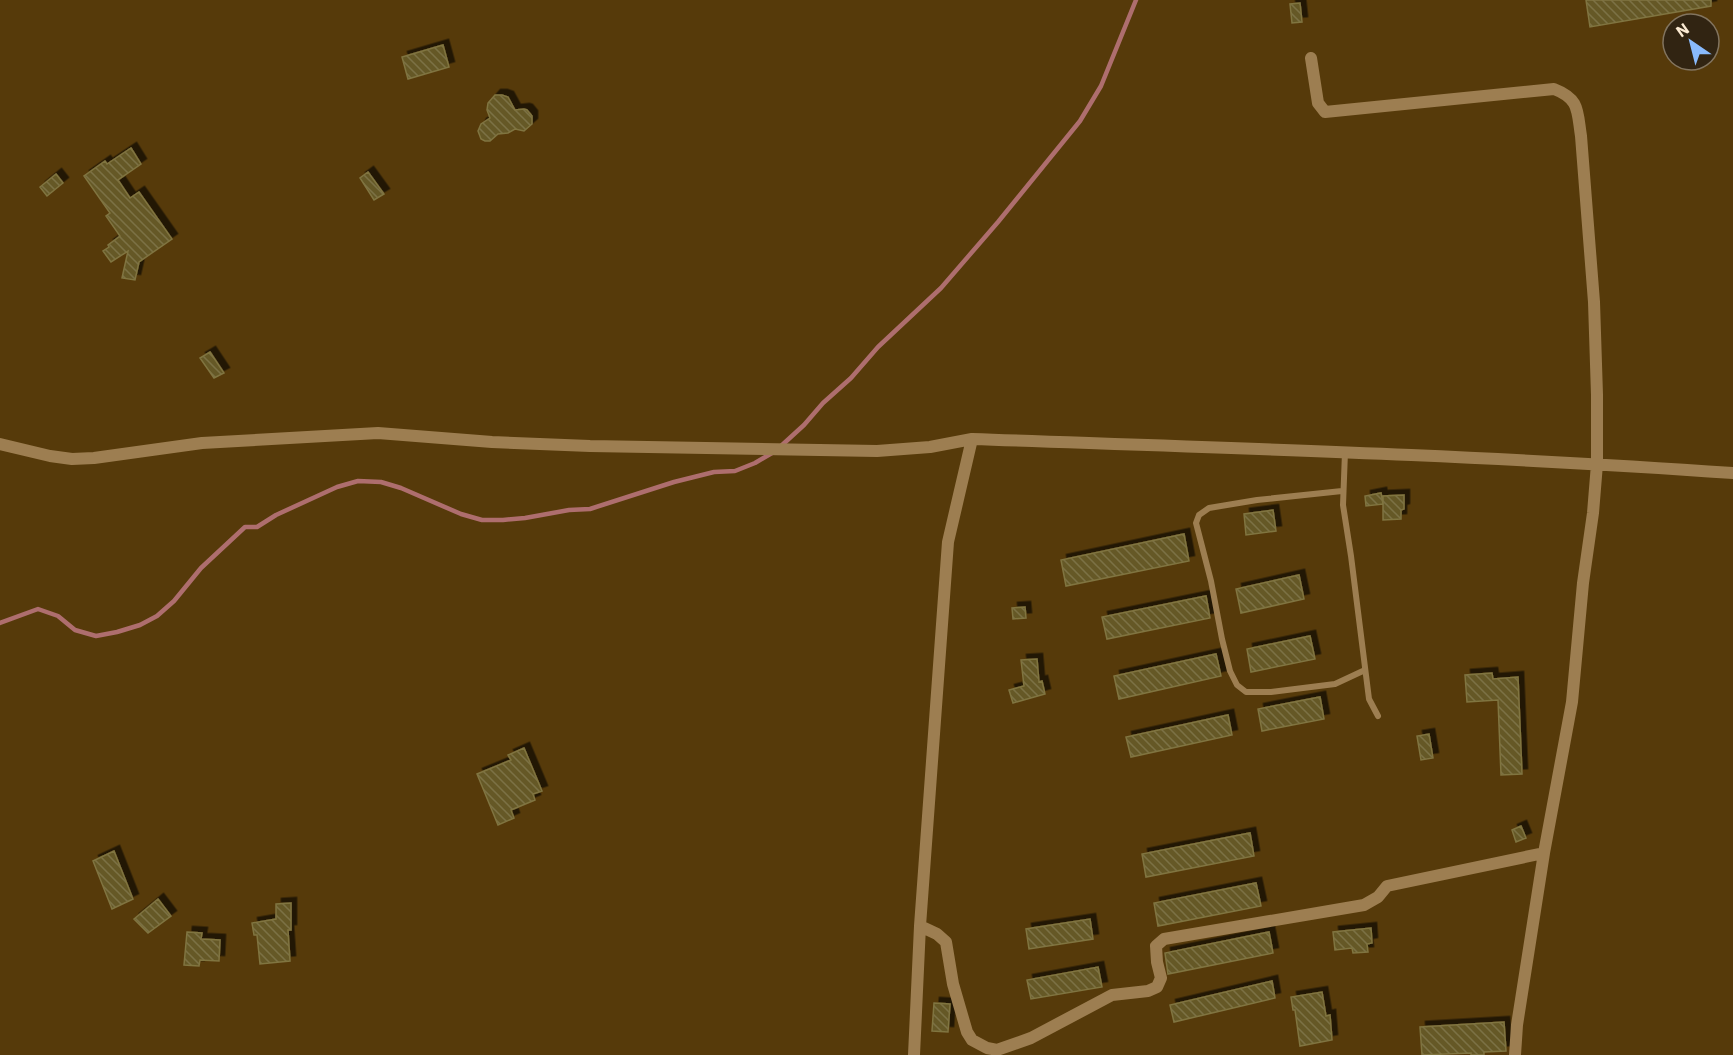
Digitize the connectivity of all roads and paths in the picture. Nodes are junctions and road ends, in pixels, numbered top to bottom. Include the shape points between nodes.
1 (1311, 58) dead end
2 (972, 439) junction
3 (0, 444) edge
4 (1345, 452) junction
5 (1597, 464) junction
6 (1733, 473) edge
7 (1342, 491) junction
8 (1365, 670) junction
9 (1378, 716) dead end
10 (1544, 853) junction
11 (920, 926) junction
12 (914, 1055) edge
13 (1515, 1055) edge

1 - 5 street via 1318,103 1325,112 1554,89 1573,99 1581,136 1594,302
2 - 3 street via 877,451 568,445 378,433 202,443 72,459
2 - 4 street
2 - 11 street via 948,542
4 - 5 street
4 - 7 lane
5 - 6 street
5 - 10 street via 1572,702
7 - 8 lane
7 - 8 lane via 1209,508 1199,515 1196,524 1222,639 1237,686 1246,692 1271,692 1335,684
8 - 9 lane via 1369,699
10 - 11 street via 1387,886 1364,905 1164,939 1156,946 1161,978 1157,987 1112,995 1031,1038 997,1050 980,1046 967,1032 946,942
10 - 13 street
11 - 12 street

